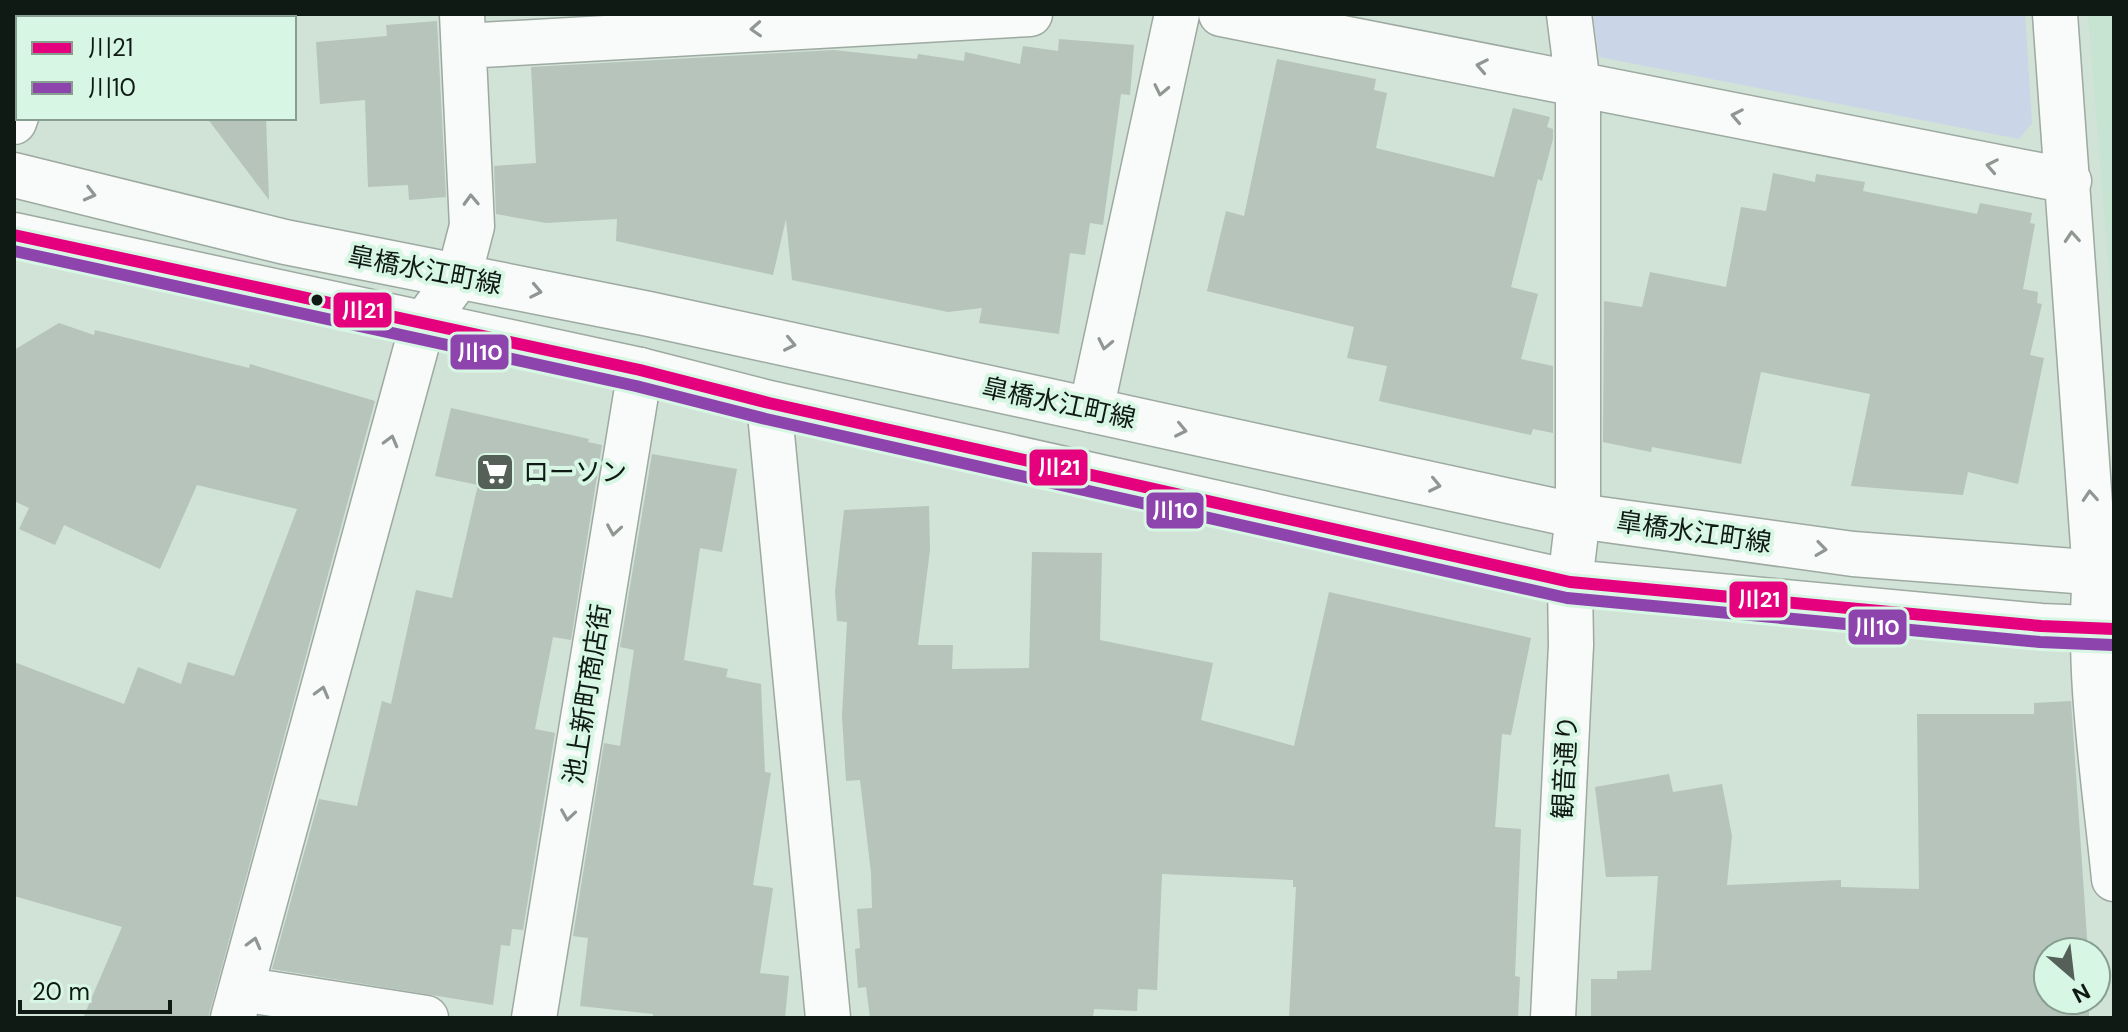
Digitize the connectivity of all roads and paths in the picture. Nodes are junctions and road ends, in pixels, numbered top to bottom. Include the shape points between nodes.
1 (1030, 14) edge
2 (1177, 14) edge
3 (1221, 14) edge
4 (1569, 14) edge
5 (2055, 14) edge
6 (463, 30) edge
7 (1578, 85) junction
8 (14, 175) edge
9 (2069, 181) junction
10 (14, 235) edge
11 (459, 276) junction
12 (422, 326) junction
13 (640, 370) junction
14 (769, 403) junction
15 (1091, 410) junction
16 (1578, 516) junction
17 (2105, 574) edge
18 (1570, 582) junction
19 (2102, 629) edge
20 (2114, 879) edge
21 (237, 1004) edge
22 (426, 1018) edge
23 (534, 1018) edge
24 (828, 1018) edge
25 (1553, 1018) edge

1 -> 6 street
2 -> 15 street
7 -> 3 street
4 - 7 street, 観音通り
5 - 9 street
11 -> 6 street via 472,226
9 -> 7 street
7 - 16 street, 観音通り
8 -> 11 street, 皐橋水江町線 via 285,242
17 -> 9 street
10 - 12 street, 皐橋水江町線
11 - 12 street
11 -> 15 street, 皐橋水江町線
12 - 13 street, 皐橋水江町線
21 -> 12 street
13 - 14 street, 皐橋水江町線
13 -> 23 street, 池上新町商店街
14 - 18 street, 皐橋水江町線
14 - 24 street
15 -> 16 street, 皐橋水江町線
16 -> 17 street, 皐橋水江町線 via 1853,554
16 - 18 street, 観音通り
17 - 19 street
18 - 19 street, 皐橋水江町線
18 - 25 street, 観音通り
19 - 20 street
21 - 22 street

